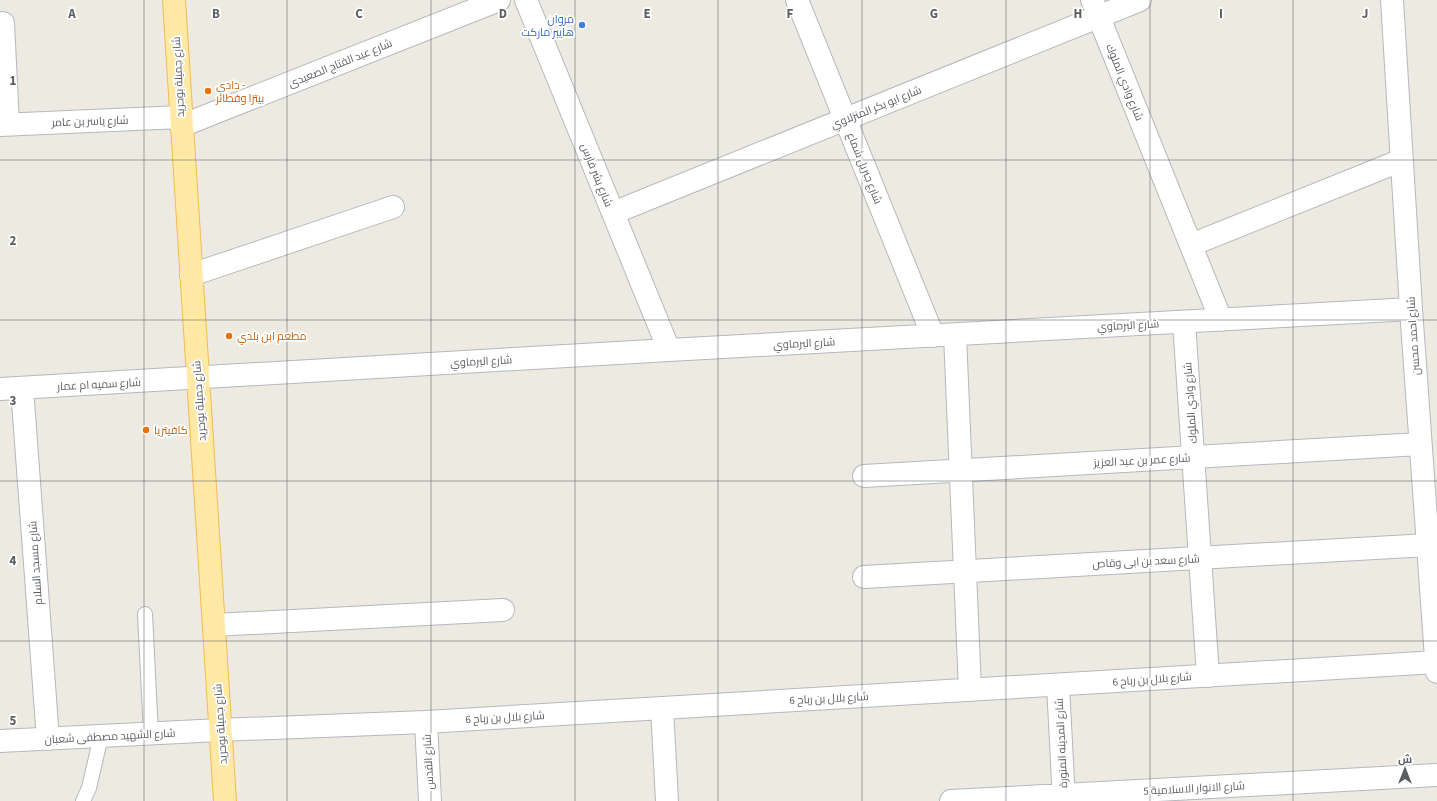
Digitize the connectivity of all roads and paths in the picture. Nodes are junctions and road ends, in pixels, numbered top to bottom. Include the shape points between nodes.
1 (174, 0) edge
2 (499, 0) edge
3 (526, 0) edge
4 (797, 0) edge
5 (1140, 0) edge
6 (1392, 0) edge
7 (1095, 8) edge
8 (3, 23) dead end
9 (845, 119) junction
10 (181, 122) junction
11 (4, 125) edge
12 (1402, 160) junction
13 (393, 207) dead end
14 (613, 213) junction
15 (1191, 245) junction
16 (191, 275) junction
17 (1411, 309) junction
18 (1221, 320) junction
19 (1184, 322) junction
20 (955, 335) junction
21 (933, 336) junction
22 (669, 350) junction
23 (198, 378) junction
24 (22, 388) junction
25 (0, 390) edge
26 (1420, 444) junction
27 (1194, 458) junction
28 (961, 471) junction
29 (864, 476) dead end
30 (1428, 545) junction
31 (1200, 558) junction
32 (965, 572) junction
33 (864, 577) dead end
34 (502, 610) dead end
35 (146, 614) dead end
36 (214, 625) junction
37 (1437, 662) edge
38 (1437, 672) edge
39 (1208, 676) junction
40 (1058, 685) junction
41 (970, 690) junction
42 (662, 708) junction
43 (426, 722) junction
44 (220, 730) junction
45 (152, 734) junction
46 (100, 736) junction
47 (48, 739) junction
48 (0, 741) edge
49 (1437, 775) edge
50 (1064, 798) edge
51 (83, 801) edge
52 (225, 801) edge
53 (430, 801) edge
54 (667, 801) edge
55 (951, 801) edge

1 - 10 main road, شارع جميلة بوحريد
2 - 10 street, شارع عبد الفتاح الصعيدى
3 - 14 street, شارع بشر فارس
4 - 9 street, شارع جبريل شماع
5 - 7 street, شارع ابو بكر المنزلاوي
6 - 12 street, شارع احمد محسن
7 - 9 street, شارع ابو بكر المنزلاوي
7 - 15 street, شارع وادي الملوك
8 - 11 street
9 - 14 street, شارع ابو بكر المنزلاوي
9 - 21 street, شارع جبريل شماع
10 - 11 street, شارع ياسر بن عامر
10 - 16 main road, شارع جميلة بوحريد
12 - 15 street
12 - 17 street, شارع احمد محسن
13 - 16 street
14 - 22 street, شارع بشر فارس
15 - 18 street, شارع وادي الملوك
16 - 23 main road, شارع جميلة بوحريد
17 - 18 street, شارع البرماوي
17 - 26 street, شارع احمد محسن
18 - 19 street, شارع البرماوي
19 - 20 street, شارع البرماوي
19 - 27 street, شارع وادي الملوك
20 - 21 street, شارع البرماوي
20 - 28 street
21 - 22 street, شارع البرماوي
22 - 23 street, شارع البرماوي
23 - 24 street, شارع سميه ام عمار
23 - 36 main road, شارع جميلة بوحريد
24 - 25 street, شارع سميه ام عمار
24 - 47 street, شارع مسجد السلام
26 - 27 street, شارع عمر بن عبد العزيز
26 - 30 street, شارع احمد محسن
27 - 28 street, شارع عمر بن عبد العزيز
27 - 31 street, شارع وادي الملوك
28 - 29 street, شارع عمر بن عبد العزيز
28 - 32 street
30 - 31 street, شارع سعد بن ابى وقاص
30 - 37 street, شارع احمد محسن
31 - 32 street, شارع سعد بن ابى وقاص
31 - 39 street, شارع وادي الملوك
32 - 33 street, شارع سعد بن ابى وقاص
32 - 41 street
34 - 36 street
35 - 45 lane
36 - 44 main road, شارع جميلة بوحريد
37 - 38 street, شارع احمد محسن
37 - 39 street, شارع بلال بن رباح 6
39 - 40 street, شارع بلال بن رباح 6
40 - 41 street, شارع بلال بن رباح 6
40 - 50 street, شارع المدينه المنورة
41 - 42 street, شارع بلال بن رباح 6
42 - 43 street, شارع بلال بن رباح 6
42 - 54 street
43 - 44 street, شارع بلال بن رباح 6
43 - 53 street, شارع القدس
44 - 45 street, شارع الشهيد مصطفى شعبان
44 - 52 main road, شارع جميلة بوحريد
45 - 46 street, شارع الشهيد مصطفى شعبان
46 - 47 street, شارع الشهيد مصطفى شعبان
46 - 51 lane via 89,788
47 - 48 street, شارع الشهيد مصطفى شعبان
49 - 50 street, شارع الانوار الاسلامية 5
50 - 55 street, شارع الانوار الاسلامية 5

